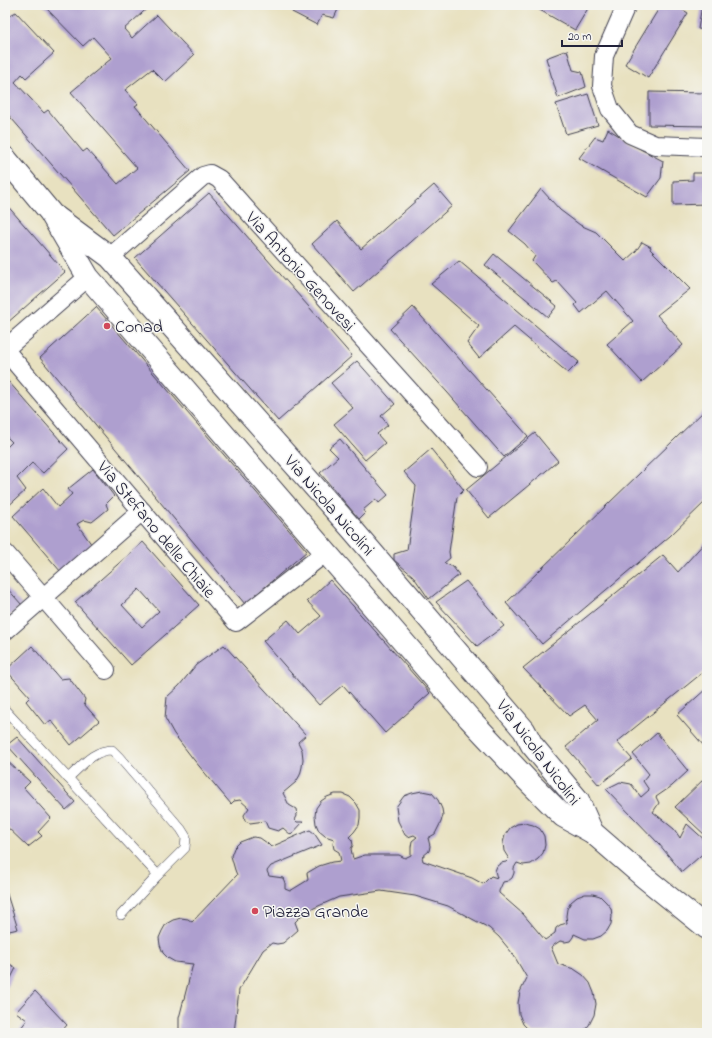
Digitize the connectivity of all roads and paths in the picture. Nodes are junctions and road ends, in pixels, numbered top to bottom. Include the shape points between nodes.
1 (628, 5) edge
2 (707, 147) edge
3 (5, 158) edge
4 (50, 212) junction
5 (110, 257) junction
6 (88, 277) junction
7 (5, 350) edge
8 (478, 467) dead end
9 (142, 511) junction
10 (5, 553) edge
11 (326, 553) junction
12 (44, 598) junction
13 (5, 631) edge
14 (106, 670) dead end
15 (5, 710) edge
16 (532, 745) junction
17 (507, 758) junction
18 (68, 778) junction
19 (592, 832) junction
20 (158, 875) junction
21 (121, 915) dead end
22 (707, 928) edge

1 - 2 street via 604,56 602,86 610,109 630,134 655,144
3 - 4 street, Via Nicola Nicolini
4 - 5 street, Via Nicola Nicolini
4 - 6 street, Via Nicola Nicolini
5 - 6 street
5 - 8 street, Via Antonio Genovesi via 203,176 210,174 219,179
5 - 16 street, Via Nicola Nicolini via 352,529 524,730
6 - 7 street
6 - 11 street, Via Nicola Nicolini
7 - 9 street, Via Stefano delle Chiaie
9 - 11 street, Via Stefano delle Chiaie via 236,622
9 - 12 street
10 - 12 street
11 - 17 street, Via Nicola Nicolini via 469,718
12 - 13 street
12 - 14 street
15 - 18 lane
16 - 17 street via 534,752 527,762 516,763
16 - 19 street, Via Nicola Nicolini via 578,800
17 - 19 street, Via Nicola Nicolini via 563,816
18 - 20 lane
18 - 20 lane via 96,753 112,750 119,757 186,837 185,848
19 - 22 street
20 - 21 lane

